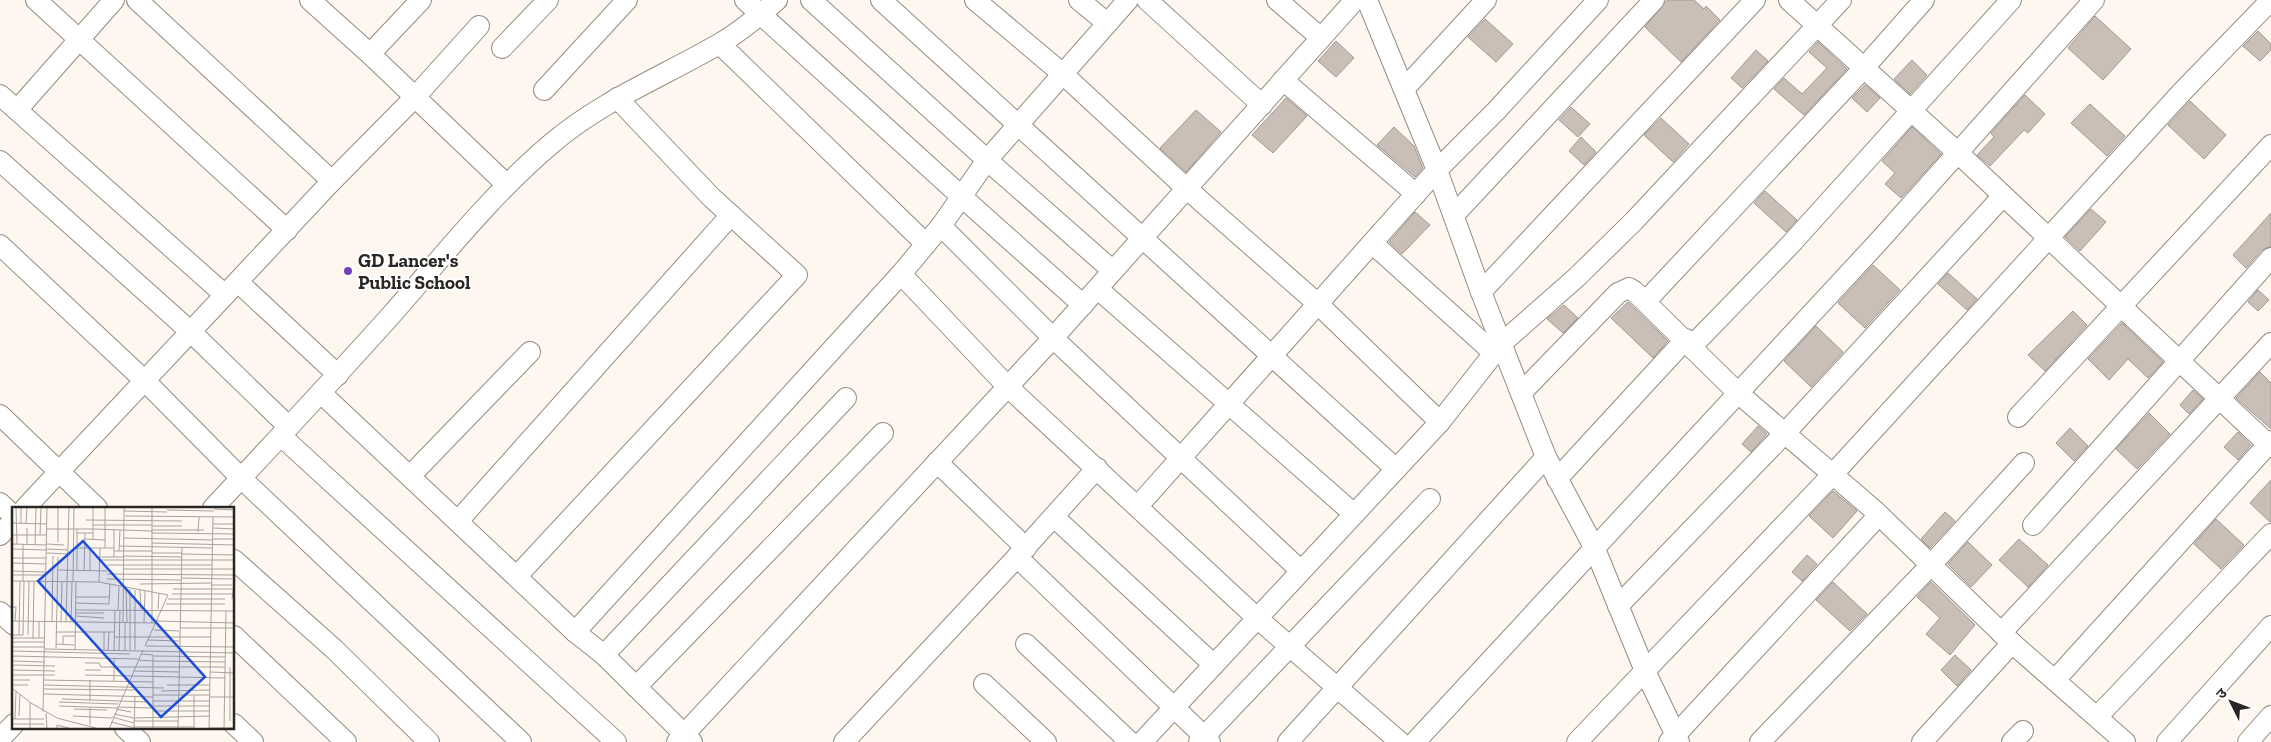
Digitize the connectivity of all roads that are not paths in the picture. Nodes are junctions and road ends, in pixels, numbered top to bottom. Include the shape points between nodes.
1 (36, 0) edge
2 (114, 0) edge
3 (137, 0) edge
4 (311, 0) edge
5 (421, 0) edge
6 (548, 0) edge
7 (627, 0) edge
8 (745, 0) edge
9 (777, 0) edge
10 (811, 0) edge
11 (881, 0) edge
12 (976, 0) edge
13 (1079, 0) edge
14 (1128, 0) edge
15 (1146, 0) edge
16 (1278, 0) edge
17 (1357, 0) edge
18 (1486, 0) edge
19 (1598, 0) edge
20 (1654, 0) edge
21 (1755, 0) edge
22 (1789, 0) edge
23 (1841, 0) edge
24 (1924, 0) edge
25 (2012, 0) edge
26 (2094, 0) edge
27 (2271, 0) edge
28 (760, 14) junction
29 (1107, 23) junction
30 (479, 26) dead end
31 (1817, 27) junction
32 (1321, 38) junction
33 (79, 39) junction
34 (720, 44) junction
35 (502, 48) dead end
36 (370, 54) junction
37 (1863, 69) junction
38 (1064, 75) junction
39 (1283, 80) junction
40 (1405, 88) junction
41 (544, 90) dead end
42 (0, 94) edge
43 (415, 97) junction
44 (617, 98) junction
45 (1262, 105) junction
46 (17, 110) junction
47 (1912, 110) junction
48 (1018, 125) junction
49 (2271, 145) edge
50 (1958, 153) junction
51 (987, 160) junction
52 (0, 161) edge
53 (1437, 170) junction
54 (332, 181) junction
55 (506, 184) junction
56 (1186, 188) junction
57 (1416, 194) junction
58 (2004, 196) junction
59 (962, 198) junction
60 (731, 215) junction
61 (1454, 215) junction
62 (941, 226) junction
63 (287, 230) junction
64 (1143, 237) junction
65 (2047, 238) junction
66 (1372, 243) junction
67 (926, 244) junction
68 (0, 245) edge
69 (2271, 258) edge
70 (1113, 271) junction
71 (901, 274) junction
72 (232, 289) junction
73 (1098, 289) junction
74 (1481, 292) junction
75 (1646, 301) junction
76 (1318, 304) junction
77 (1083, 305) junction
78 (2121, 307) junction
79 (191, 332) junction
80 (1053, 338) junction
81 (1689, 342) junction
82 (2271, 343) edge
83 (1498, 349) junction
84 (530, 352) dead end
85 (1272, 355) junction
86 (2180, 362) junction
87 (338, 375) junction
88 (145, 381) junction
89 (1008, 387) junction
90 (321, 393) junction
91 (1521, 393) junction
92 (1738, 393) junction
93 (846, 398) dead end
94 (2219, 399) junction
95 (1230, 404) junction
96 (0, 415) edge
97 (2018, 417) dead end
98 (1440, 422) junction
99 (285, 431) junction
100 (883, 433) dead end
101 (1785, 433) junction
102 (2270, 444) edge
103 (1546, 457) junction
104 (1180, 460) junction
105 (937, 462) junction
106 (2024, 463) dead end
107 (1097, 468) junction
108 (1396, 469) junction
109 (59, 473) junction
110 (1832, 474) junction
111 (410, 476) junction
112 (241, 478) junction
113 (1557, 479) junction
114 (1430, 499) dead end
115 (0, 503) edge
116 (1138, 506) junction
117 (26, 507) edge
118 (96, 507) edge
119 (215, 507) edge
120 (12, 514) edge
121 (1354, 514) junction
122 (1879, 515) junction
123 (1054, 517) junction
124 (458, 520) junction
125 (12, 522) edge
126 (2033, 525) dead end
127 (2271, 534) edge
128 (0, 535) edge
129 (1595, 549) junction
130 (1022, 553) junction
131 (235, 561) edge
132 (1932, 565) junction
133 (1301, 571) junction
134 (517, 576) junction
135 (1618, 606) junction
136 (1257, 618) junction
137 (2271, 626) edge
138 (575, 632) junction
139 (235, 637) edge
140 (2007, 638) junction
141 (1026, 644) dead end
142 (1290, 645) junction
143 (604, 655) junction
144 (1214, 665) junction
145 (1645, 671) junction
146 (2055, 680) junction
147 (984, 684) dead end
148 (636, 686) junction
149 (1337, 688) junction
150 (1174, 708) junction
151 (2271, 716) edge
152 (2097, 718) junction
153 (235, 725) edge
154 (12, 726) edge
155 (126, 730) edge
156 (0, 739) edge
157 (685, 739) edge
158 (2116, 739) edge
159 (1204, 740) edge
160 (1674, 740) edge
161 (140, 742) edge
162 (253, 742) edge
163 (346, 742) edge
164 (430, 742) edge
165 (521, 742) edge
166 (616, 742) edge
167 (844, 742) edge
168 (1046, 742) edge
169 (1130, 742) edge
170 (1142, 742) edge
171 (1288, 742) edge
172 (1400, 742) edge
173 (1414, 742) edge
174 (1578, 742) edge
175 (1760, 742) edge
176 (1922, 742) edge
177 (2167, 742) edge
178 (2248, 742) edge

1 - 33 street
2 - 33 street
3 - 54 street
4 - 36 street
5 - 36 street
6 - 35 street
7 - 41 street
8 - 28 street
9 - 28 street
10 - 51 street
11 - 48 street
12 - 38 street
13 - 29 street
14 - 29 street
15 - 45 street
16 - 32 street
17 - 32 street
17 - 40 street
18 - 40 street
19 - 53 street
20 - 61 street
21 - 74 street
22 - 31 street
23 - 31 street
24 - 37 street
25 - 47 street
26 - 50 street
27 - 65 street
28 - 34 street
28 - 59 street
29 - 38 street
30 - 43 street
31 - 37 street
31 - 83 street via 1634,221
32 - 39 street
33 - 46 street
33 - 63 street
34 - 44 street
34 - 67 street
36 - 43 street
37 - 47 street
37 - 75 street
38 - 48 street
38 - 56 street
39 - 45 street
39 - 57 street
40 - 53 street
42 - 46 street
43 - 54 street
43 - 55 street
44 - 55 street via 577,122
44 - 60 street
45 - 56 street
46 - 72 street
47 - 50 street
47 - 81 street via 1790,245
48 - 51 street
48 - 64 street
49 - 78 street
50 - 58 street
50 - 92 street
51 - 59 street
51 - 70 street
52 - 79 street
53 - 57 street
53 - 61 street
54 - 63 street
55 - 87 street
56 - 64 street
56 - 76 street
57 - 66 street
58 - 65 street
58 - 101 street
59 - 62 street
59 - 77 street
60 - 124 street
60 - 134 street via 797,275
61 - 74 street
62 - 67 street
62 - 80 street
63 - 72 street
64 - 70 street
64 - 85 street
65 - 78 street
65 - 110 street
66 - 76 street
66 - 83 street
67 - 71 street
68 - 88 street
69 - 86 street
70 - 73 street
71 - 89 street
71 - 138 street
72 - 79 street
72 - 87 street
73 - 77 street
73 - 95 street
74 - 83 street
75 - 81 street
75 - 91 street via 1628,288 1618,293
76 - 85 street
76 - 98 street
77 - 80 street
78 - 86 street
78 - 97 street
79 - 88 street
79 - 99 street
80 - 89 street
80 - 104 street
81 - 92 street
81 - 113 street
82 - 94 street
83 - 91 street
83 - 98 street
84 - 111 street
85 - 95 street
85 - 108 street
86 - 94 street
86 - 126 street
87 - 90 street
88 - 109 street
88 - 112 street
89 - 105 street
89 - 107 street
90 - 99 street
90 - 111 street
91 - 103 street
92 - 101 street
92 - 129 street
93 - 143 street
94 - 102 street
94 - 140 street
95 - 104 street
95 - 121 street
96 - 109 street
98 - 108 street
99 - 112 street
99 - 166 street
100 - 148 street
101 - 110 street
101 - 135 street
102 - 146 street
103 - 113 street
103 - 149 street
104 - 116 street
104 - 133 street
105 - 130 street
105 - 157 street
106 - 132 street
107 - 116 street
107 - 123 street
108 - 121 street
109 - 117 street
109 - 118 street
110 - 122 street
110 - 145 street
111 - 124 street
112 - 119 street
112 - 165 street
113 - 129 street
114 - 142 street
115 - 120 street
116 - 136 street
121 - 133 street
122 - 132 street
122 - 160 street
123 - 130 street
123 - 144 street
124 - 134 street
125 - 128 street
127 - 152 street
129 - 135 street
129 - 173 street
130 - 150 street
130 - 167 street
131 - 164 street via 334,649
132 - 140 street
132 - 175 street
133 - 136 street
134 - 138 street
135 - 145 street
136 - 142 street
136 - 144 street
137 - 177 street
138 - 143 street
139 - 163 street
140 - 146 street
140 - 176 street
141 - 169 street
142 - 149 street
142 - 159 street
143 - 148 street
144 - 150 street
145 - 160 street
145 - 174 street
146 - 152 street
147 - 168 street
148 - 157 street
149 - 171 street
149 - 172 street
150 - 159 street
150 - 170 street
151 - 178 street
152 - 158 street
153 - 162 street
154 - 156 street
155 - 161 street

